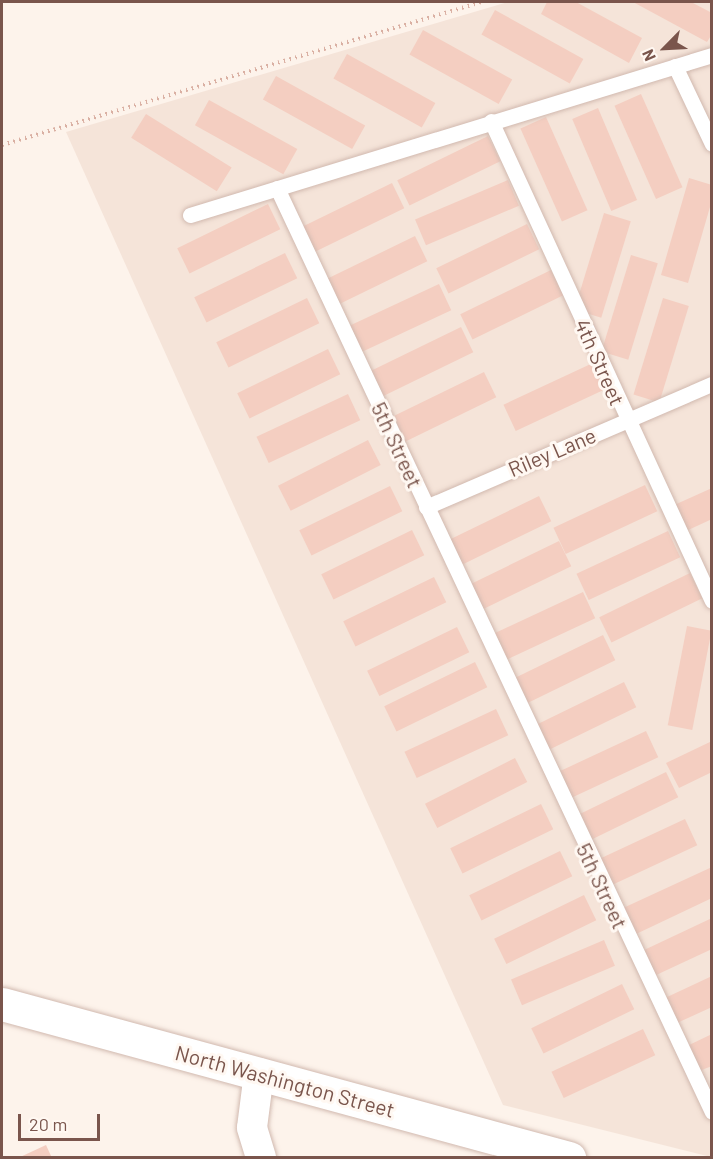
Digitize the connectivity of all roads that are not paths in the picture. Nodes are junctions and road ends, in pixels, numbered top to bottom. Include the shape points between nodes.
1 (711, 55) edge
2 (675, 66) junction
3 (491, 121) junction
4 (711, 144) edge
5 (277, 188) junction
6 (190, 215) dead end
7 (711, 384) edge
8 (626, 420) junction
9 (426, 507) junction
10 (711, 601) edge
11 (2, 1004) edge
12 (259, 1073) junction
13 (711, 1112) edge
14 (261, 1158) edge
15 (569, 1158) edge

1 - 2 lane
2 - 3 lane
2 - 4 lane
3 - 5 lane
3 - 8 lane, 4th Street
5 - 6 lane
5 - 9 lane, 5th Street
7 - 8 lane, Riley Lane
8 - 9 lane, Riley Lane
8 - 10 lane, 4th Street
9 - 13 lane, 5th Street
11 - 12 main road, North Washington Street
12 - 14 street via 252,1128
12 - 15 main road, North Washington Street

